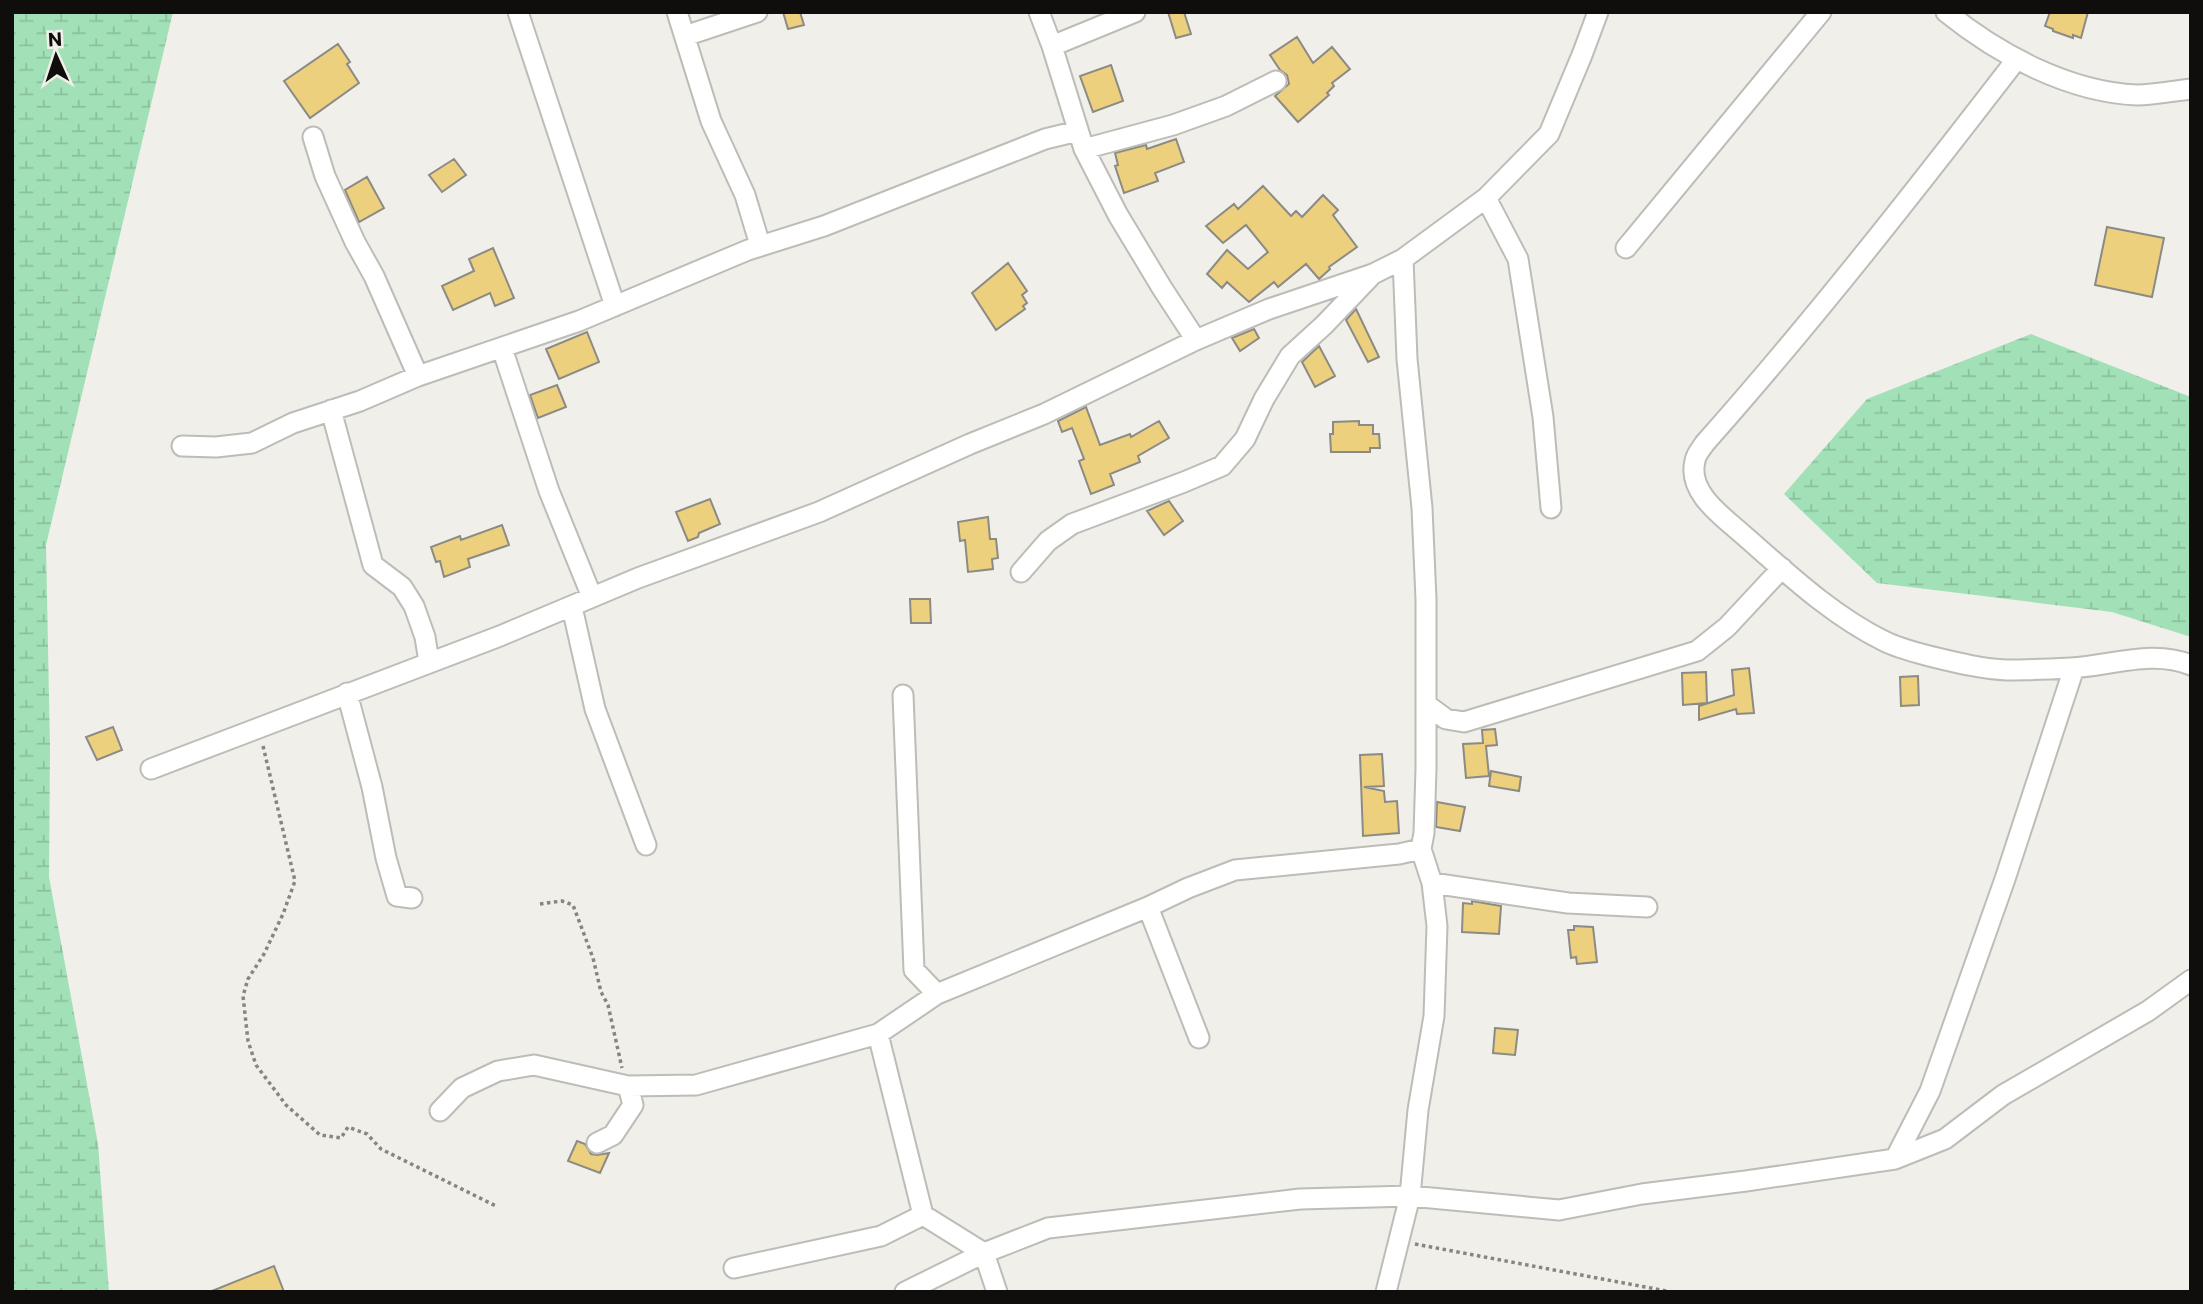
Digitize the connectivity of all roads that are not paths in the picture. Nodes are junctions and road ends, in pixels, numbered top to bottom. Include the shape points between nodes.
1 (517, 12) edge
2 (677, 12) edge
3 (757, 12) edge
4 (1039, 12) edge
5 (1135, 12) edge
6 (1598, 12) edge
7 (1821, 12) edge
8 (1947, 13) edge
9 (685, 36) junction
10 (1052, 46) junction
11 (2015, 60) junction
12 (1276, 81) dead end
13 (2191, 89) edge
14 (313, 136) dead end
15 (1081, 140) junction
16 (1486, 198) junction
17 (760, 245) junction
18 (1626, 248) dead end
19 (1403, 259) junction
20 (1373, 274) junction
21 (615, 306) junction
22 (1196, 340) junction
23 (502, 348) junction
24 (418, 376) junction
25 (331, 410) junction
26 (182, 446) dead end
27 (1551, 508) dead end
28 (1782, 568) junction
29 (1021, 572) dead end
30 (592, 597) junction
31 (572, 607) junction
32 (429, 662) junction
33 (2191, 665) edge
34 (2074, 668) junction
35 (347, 693) junction
36 (903, 695) dead end
37 (1427, 705) junction
38 (151, 769) dead end
39 (646, 845) dead end
40 (1422, 849) junction
41 (1432, 883) junction
42 (412, 898) dead end
43 (1148, 907) junction
44 (1647, 907) dead end
45 (2191, 980) edge
46 (937, 994) junction
47 (878, 1034) junction
48 (1199, 1038) dead end
49 (628, 1086) junction
50 (440, 1111) dead end
51 (597, 1143) dead end
52 (1895, 1159) junction
53 (1410, 1196) junction
54 (923, 1216) junction
55 (984, 1253) junction
56 (734, 1268) dead end
57 (905, 1292) edge
58 (997, 1292) edge
59 (1386, 1292) edge

1 - 21 street
2 - 9 street
3 - 9 street
4 - 10 street
5 - 10 street
6 - 16 street via 1549,134
7 - 18 street
8 - 11 street
9 - 17 street via 711,121 745,195
10 - 15 street
11 - 13 street via 2112,92 2139,95
11 - 28 street via 1908,201 1695,458 1698,489 1717,513
12 - 15 street via 1173,125
14 - 24 street via 325,176
15 - 17 street via 1045,139 824,226
15 - 22 street via 1118,215
16 - 19 street
16 - 27 street via 1518,259 1543,417
17 - 21 street
19 - 20 street
19 - 37 street via 1422,521
20 - 22 street via 1269,309
20 - 29 street via 1290,356 1245,439 1222,466 1072,524 1048,541
21 - 23 street
22 - 30 street via 1044,414 819,512
23 - 24 street
23 - 30 street via 549,491
24 - 25 street
25 - 26 street via 251,443
25 - 32 street via 373,565 402,587 414,606
28 - 34 street via 1856,625 1910,651 2005,670
28 - 37 street via 1727,627 1697,651 1464,722 1446,719
30 - 31 street
31 - 32 street
31 - 39 street via 595,709
32 - 35 street
33 - 34 street via 2143,658
34 - 52 street via 1930,1091
35 - 38 street
35 - 42 street via 397,896
36 - 46 street via 914,970
37 - 40 street
40 - 41 street
40 - 43 street via 1235,870
41 - 44 street via 1568,903
41 - 53 street via 1437,926 1434,1016
43 - 46 street
43 - 48 street
45 - 52 street via 2148,1011 2003,1095 1945,1139
46 - 47 street
47 - 49 street via 696,1085
47 - 54 street
49 - 50 street via 534,1065 498,1071 462,1087
49 - 51 street via 634,1105 613,1135
52 - 53 street via 1559,1210
53 - 55 street via 1300,1199 1048,1228
53 - 59 street
54 - 55 street
54 - 56 street via 881,1236
55 - 57 street
55 - 58 street

